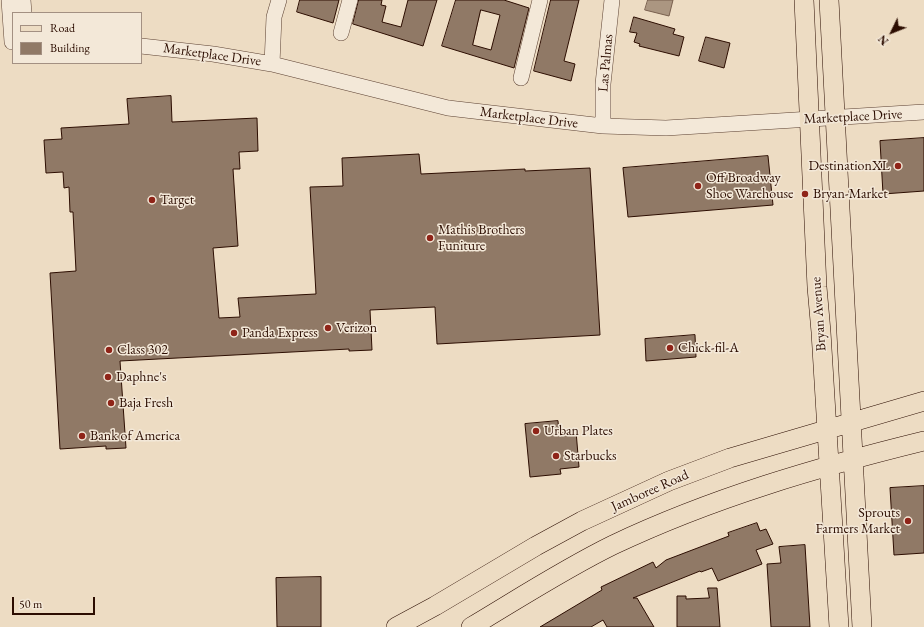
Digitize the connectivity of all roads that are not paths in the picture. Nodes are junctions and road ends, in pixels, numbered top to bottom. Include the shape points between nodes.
1 (9, 0) edge
2 (23, 0) edge
3 (279, 0) edge
4 (350, 0) edge
5 (540, 0) edge
6 (612, 0) edge
7 (804, 0) edge
8 (829, 0) edge
9 (24, 12) edge
10 (341, 33) dead end
11 (8, 42) edge
12 (142, 46) edge
13 (272, 64) junction
14 (522, 78) dead end
15 (924, 112) edge
16 (834, 118) junction
17 (810, 119) junction
18 (603, 126) junction
19 (924, 401) edge
20 (851, 422) junction
21 (827, 430) junction
22 (924, 440) edge
23 (853, 460) junction
24 (829, 466) junction
25 (396, 627) edge
26 (472, 627) edge
27 (839, 627) edge
28 (862, 627) edge

1 - 11 street
2 - 9 street
3 - 13 street via 274,17
4 - 10 street
5 - 14 street
6 - 18 street, Las Palmas
7 - 17 main road, Bryan Avenue
8 - 16 main road, Bryan Avenue
12 - 13 street, Marketplace Drive
13 - 18 street, Marketplace Drive via 448,108
15 - 16 street, Marketplace Drive
16 - 17 street, Marketplace Drive
16 - 20 main road, Bryan Avenue
17 - 18 street, Marketplace Drive via 666,128
17 - 21 main road, Bryan Avenue via 817,287
19 - 20 main road, Jamboree Road
20 - 21 main road, Jamboree Road
20 - 23 main road, Bryan Avenue
21 - 24 main road, Bryan Avenue
21 - 25 main road, Jamboree Road via 730,458 669,481 582,521
22 - 23 main road
23 - 24 main road
23 - 28 main road, Bryan Avenue
24 - 26 main road via 736,495 612,546 562,572
24 - 27 main road, Bryan Avenue

